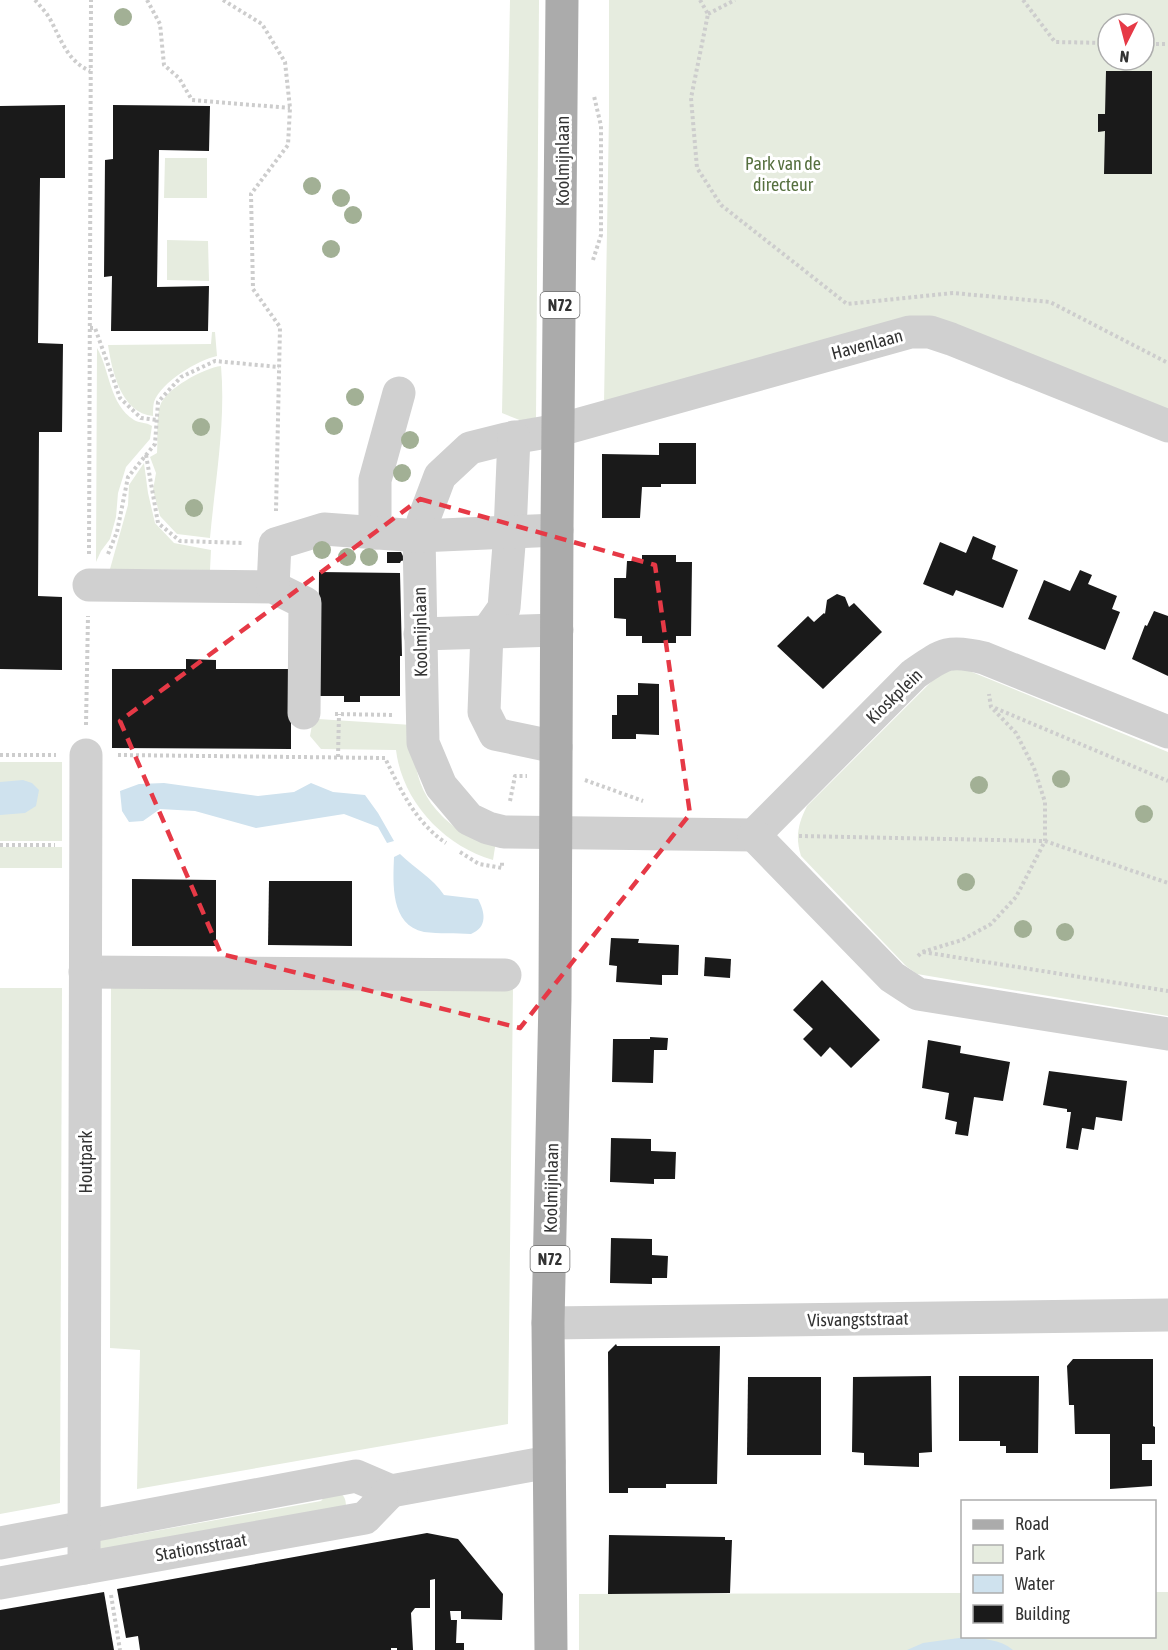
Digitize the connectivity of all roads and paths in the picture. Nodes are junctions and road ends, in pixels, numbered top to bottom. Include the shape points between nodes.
1 (35, 0) edge
2 (91, 0) edge
3 (147, 0) edge
4 (223, 0) edge
5 (562, 0) edge
6 (700, 0) edge
7 (735, 0) edge
8 (1023, 0) edge
9 (708, 14) junction
10 (1096, 43) edge
11 (90, 71) junction
12 (594, 94) dead end
13 (290, 108) junction
14 (592, 263) dead end
15 (90, 328) junction
16 (1168, 363) edge
17 (279, 367) junction
18 (399, 393) dead end
19 (157, 420) junction
20 (1168, 426) edge
21 (559, 430) junction
22 (514, 437) junction
23 (146, 455) junction
24 (557, 530) junction
25 (510, 532) junction
26 (375, 533) junction
27 (419, 536) junction
28 (275, 544) junction
29 (89, 585) junction
30 (273, 587) junction
31 (557, 630) junction
32 (487, 632) junction
33 (420, 634) junction
34 (984, 658) junction
35 (991, 707) junction
36 (304, 713) joint
37 (339, 714) junction
38 (421, 716) junction
39 (1168, 732) edge
40 (0, 755) edge
41 (86, 755) junction
42 (305, 756) dead end
43 (338, 757) dead end
44 (556, 763) junction
45 (1168, 781) edge
46 (653, 805) dead end
47 (504, 832) junction
48 (556, 834) junction
49 (754, 835) junction
50 (822, 836) dead end
51 (1045, 841) junction
52 (0, 844) edge
53 (86, 845) junction
54 (1168, 883) edge
55 (86, 972) junction
56 (505, 975) dead end
57 (1168, 991) edge
58 (1168, 1034) edge
59 (1168, 1316) edge
60 (548, 1323) junction
61 (549, 1462) junction
62 (391, 1491) junction
63 (85, 1528) junction
64 (0, 1543) edge
65 (95, 1567) junction
66 (0, 1583) edge
67 (120, 1650) edge
68 (551, 1650) edge

1 - 11 path via 78,66
2 - 11 path
3 - 13 path via 160,24 164,65 179,78 192,100
4 - 13 path via 262,24 285,62
5 - 21 main road, Koolmijnlaan / N72
6 - 9 path
7 - 9 path
8 - 10 path via 1055,42
9 - 16 path via 691,98 697,168 721,205 808,275 847,304 953,292 1050,302
11 - 15 path
12 - 14 path via 601,126 601,235
13 - 17 path via 288,145 251,194 253,289 280,327
15 - 19 path via 95,328 120,398 141,418
15 - 29 path
17 - 19 path via 215,362 181,377 158,402
17 - 28 path
18 - 26 street via 375,480
19 - 23 path via 155,444
20 - 21 street, Havenlaan via 951,339 930,332 910,332
21 - 22 street, Koolmijnlaan
21 - 24 main road, Koolmijnlaan / N72
22 - 25 street
22 - 27 street, Koolmijnlaan via 470,448 440,476
23 - 28 path via 158,523 180,541
23 - 29 path via 128,477 117,532
24 - 25 street
24 - 31 main road, Koolmijnlaan / N72
25 - 27 street
25 - 32 street via 504,608
26 - 27 street
26 - 28 street via 324,529
27 - 33 street, Koolmijnlaan
28 - 30 street
29 - 30 street
29 - 41 path
30 - 36 street via 305,603
31 - 32 street
31 - 44 main road, Koolmijnlaan / N72
32 - 33 street
32 - 44 street via 484,712 495,734
33 - 38 street, Koolmijnlaan
34 - 35 path
34 - 39 street, Kioskplein
34 - 49 street, Kioskplein via 962,652 948,654 914,674
35 - 45 path
35 - 51 path via 1016,733 1034,768 1045,802
36 - 37 path
37 - 38 path
37 - 43 path
38 - 47 street, Koolmijnlaan via 423,743 441,786 469,819
40 - 41 path
41 - 42 path
41 - 53 street, Houtpark
44 - 46 path via 585,780
44 - 47 path via 515,776
44 - 48 main road, Koolmijnlaan / N72
47 - 48 street, Koolmijnlaan
48 - 49 street
48 - 60 main road, Koolmijnlaan / N72
49 - 58 street via 892,977 918,994
50 - 51 path
51 - 54 path
51 - 57 path via 1016,897 991,924 962,940 922,952
52 - 53 path
53 - 55 street, Houtpark
55 - 56 street
55 - 63 street, Houtpark
59 - 60 street, Visvangststraat
60 - 61 main road, Koolmijnlaan / N72
61 - 62 street
61 - 68 main road, Koolmijnlaan / N72
62 - 63 street via 357,1476
62 - 65 street, Stationsstraat via 364,1518
63 - 64 street
63 - 65 street, Houtpark
65 - 66 street, Stationsstraat
65 - 67 path

